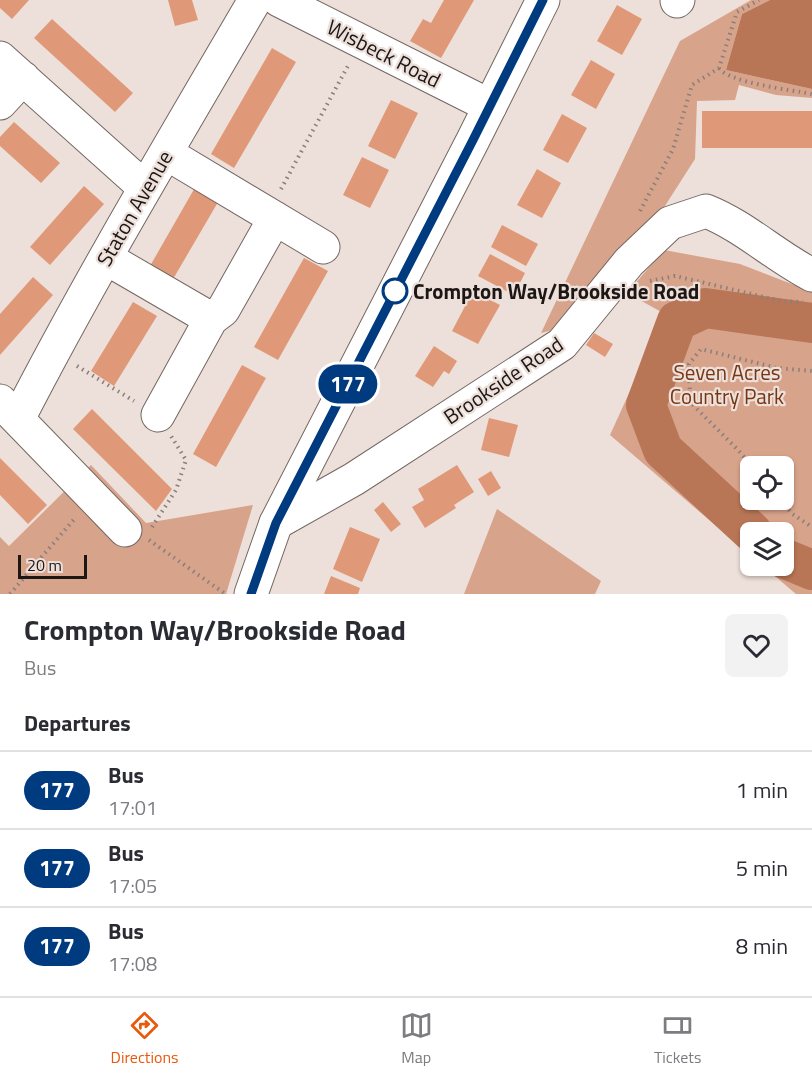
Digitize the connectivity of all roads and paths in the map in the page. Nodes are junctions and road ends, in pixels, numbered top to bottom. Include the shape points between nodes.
1 (255, 0) edge
2 (279, 0) edge
3 (543, 0) edge
4 (759, 0) edge
5 (361, 42) junction
6 (12, 68) edge
7 (719, 68) junction
8 (812, 94) edge
9 (0, 103) edge
10 (490, 106) junction
11 (166, 153) junction
12 (145, 188) junction
13 (640, 212) dead end
14 (271, 216) junction
15 (323, 247) dead end
16 (106, 258) junction
17 (812, 275) edge
18 (645, 282) dead end
19 (812, 303) edge
20 (211, 319) junction
21 (53, 352) junction
22 (812, 371) edge
23 (9, 410) edge
24 (158, 415) junction
25 (743, 456) edge
26 (93, 496) junction
27 (790, 510) edge
28 (276, 523) junction
29 (812, 527) edge
30 (141, 532) junction
31 (10, 594) edge
32 (225, 594) edge
33 (251, 594) edge

1 - 11 main road, Staton Avenue
2 - 5 main road, Wisbeck Road
3 - 10 main road
4 - 7 path via 737,12
5 - 10 main road, Wisbeck Road
5 - 14 path
6 - 9 main road
6 - 12 main road
7 - 8 path via 740,80
7 - 13 path via 692,85 673,148
10 - 28 main road
11 - 12 main road, Staton Avenue
11 - 14 main road
12 - 16 main road, Staton Avenue
14 - 15 main road
14 - 20 main road via 223,310
16 - 20 main road
16 - 21 main road, Staton Avenue
17 - 28 main road, Brookside Road via 724,218 706,211 670,223 629,262 562,344 354,479
18 - 19 path via 675,276 781,301
20 - 24 main road
21 - 23 main road, Staton Avenue
21 - 24 path
22 - 25 path via 777,368 701,349 689,364 690,402
23 - 26 main road
24 - 30 path via 186,460 176,490
26 - 30 main road
26 - 31 path
27 - 29 path
28 - 33 main road
30 - 32 path

